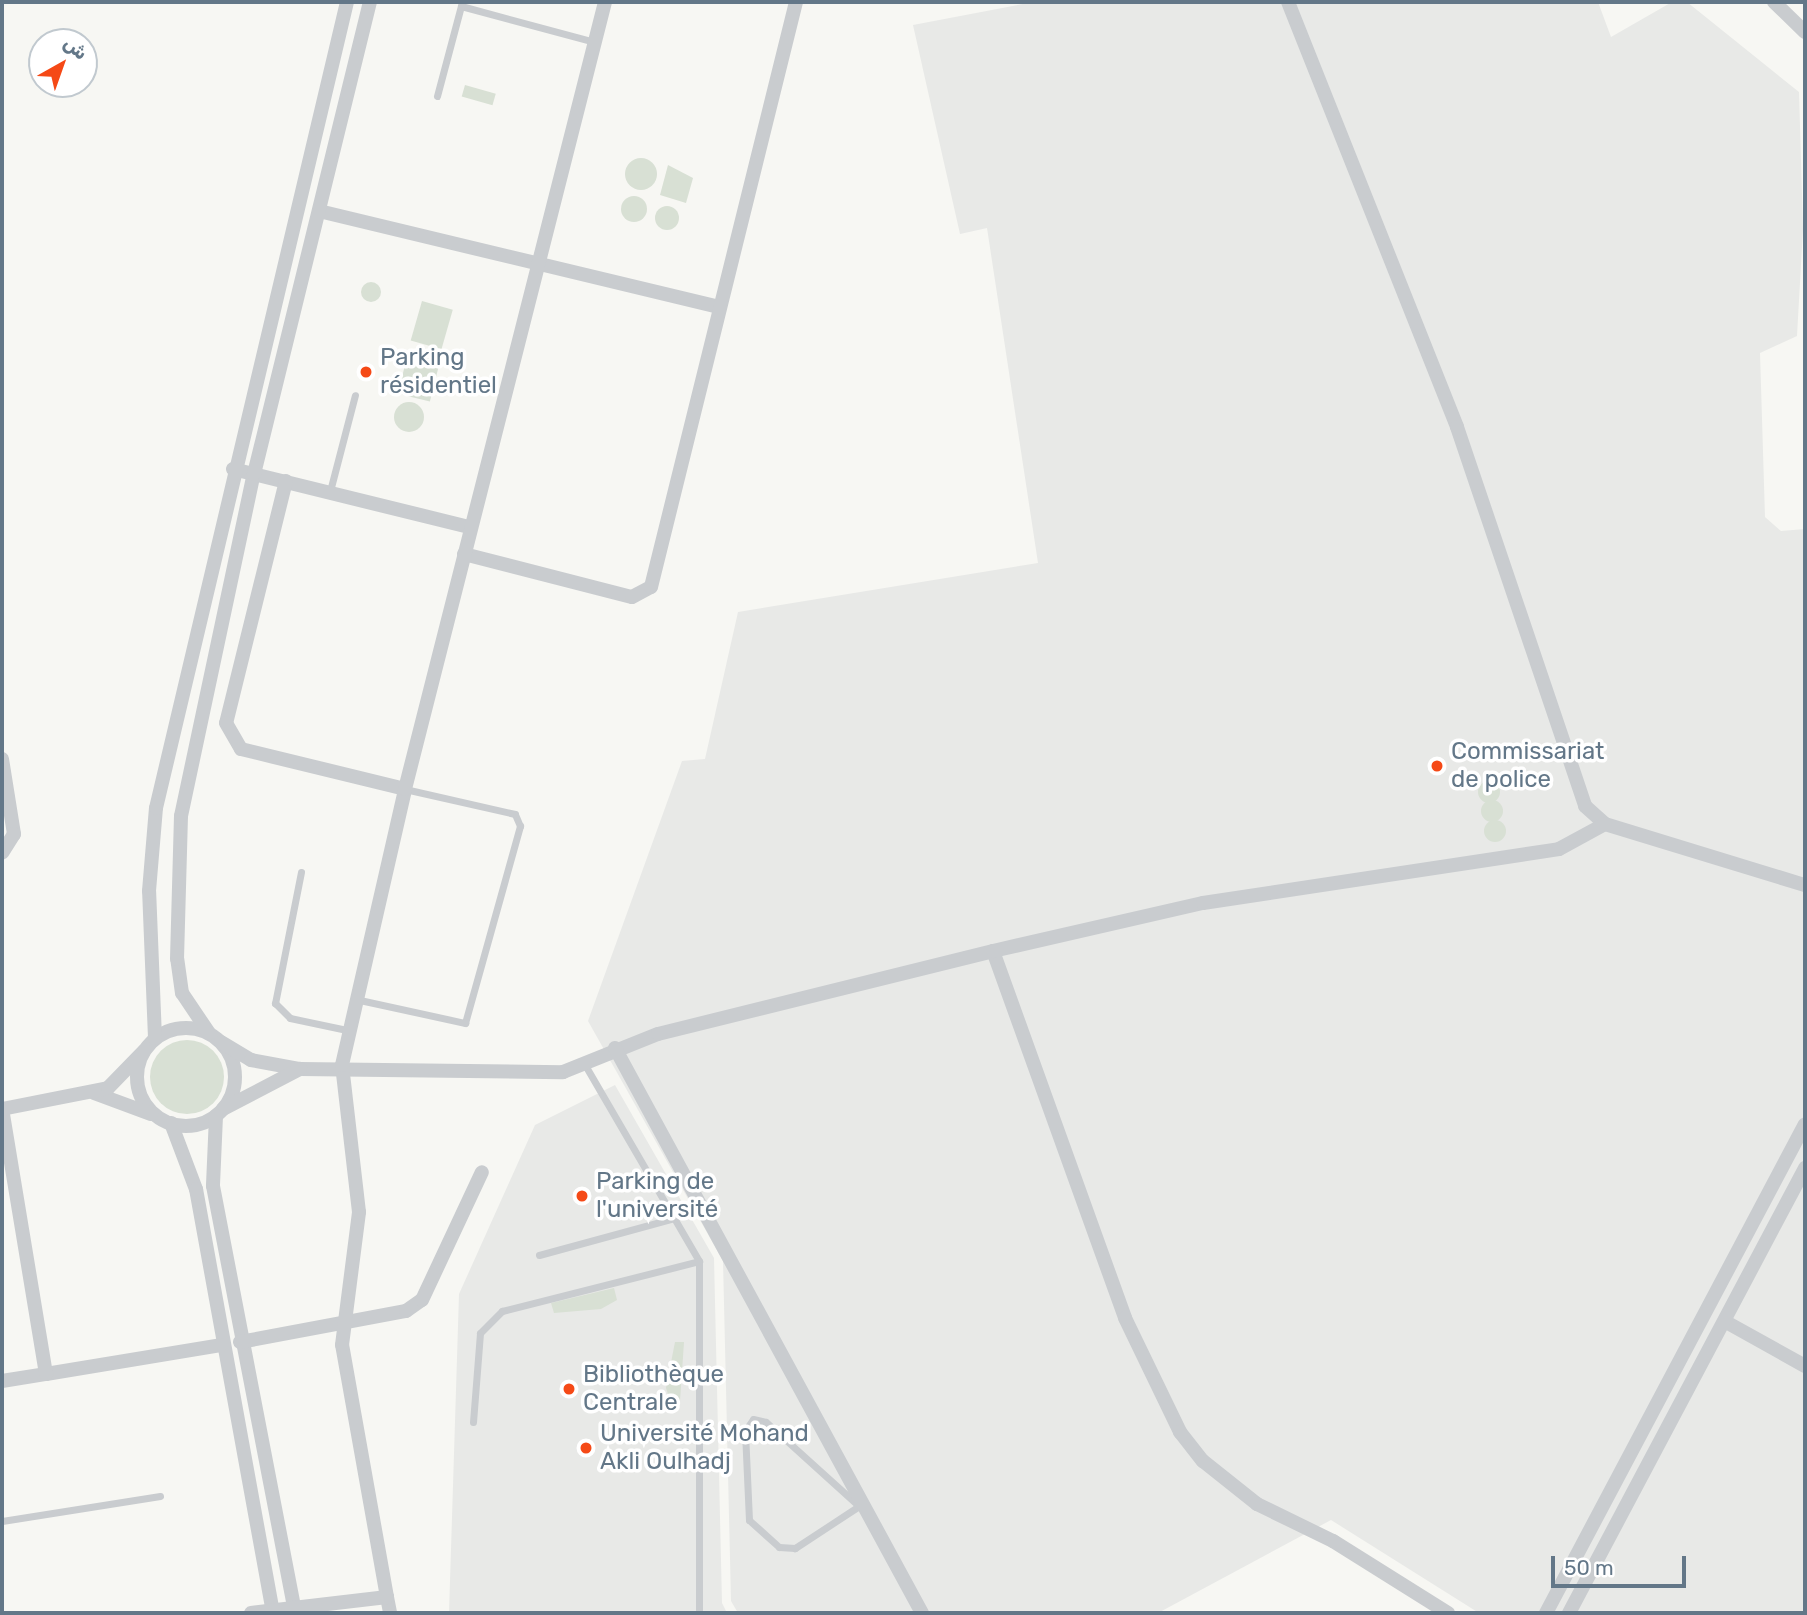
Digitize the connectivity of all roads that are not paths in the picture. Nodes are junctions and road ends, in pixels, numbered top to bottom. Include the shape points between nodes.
1 (347, 2) edge
2 (370, 2) edge
3 (605, 2) edge
4 (796, 2) edge
5 (1288, 2) edge
6 (1774, 2) edge
7 (462, 4) edge
8 (1805, 32) edge
9 (595, 42) junction
10 (437, 96) dead end
11 (319, 211) junction
12 (540, 261) junction
13 (720, 307) junction
14 (355, 395) dead end
15 (233, 469) junction
16 (254, 474) junction
17 (286, 481) junction
18 (330, 491) junction
19 (470, 527) junction
20 (464, 554) junction
21 (2, 759) edge
22 (405, 789) junction
23 (1605, 824) junction
24 (2, 853) edge
25 (301, 873) dead end
26 (1805, 885) edge
27 (993, 951) junction
28 (355, 998) junction
29 (347, 1030) junction
30 (215, 1037) junction
31 (155, 1038) junction
32 (615, 1048) junction
33 (144, 1051) junction
34 (342, 1065) junction
35 (585, 1065) junction
36 (300, 1069) junction
37 (93, 1093) junction
38 (219, 1113) junction
39 (167, 1122) junction
40 (1805, 1124) edge
41 (1805, 1168) edge
42 (482, 1172) dead end
43 (674, 1218) junction
44 (539, 1255) dead end
45 (699, 1261) junction
46 (1726, 1322) junction
47 (342, 1323) junction
48 (240, 1342) junction
49 (221, 1345) junction
50 (1805, 1366) edge
51 (46, 1374) junction
52 (2, 1381) edge
53 (473, 1422) dead end
54 (160, 1496) dead end
55 (859, 1506) junction
56 (2, 1521) edge
57 (387, 1597) junction
58 (294, 1610) edge
59 (701, 1611) edge
60 (273, 1612) edge
61 (251, 1613) edge
62 (390, 1613) edge
63 (922, 1613) edge
64 (1448, 1613) edge
65 (1546, 1613) edge
66 (1569, 1613) edge

1 - 15 street
2 - 11 street
3 - 9 street
4 - 13 street
5 - 23 street via 1457,427 1575,782 1585,806
6 - 8 street
7 - 9 lane
7 - 10 lane
9 - 12 street
11 - 12 street
11 - 16 street
12 - 13 street
12 - 19 street
13 - 20 street via 651,587 632,597
14 - 18 lane
15 - 16 street
15 - 31 street via 156,808 149,891
16 - 17 street
16 - 30 street via 177,856 182,993
17 - 18 street
17 - 22 street via 226,723 241,749
18 - 19 street
19 - 20 street
20 - 22 street
21 - 24 street via 15,834
22 - 28 street
22 - 28 lane via 515,814 520,825 465,1023
23 - 26 street
23 - 27 street via 1559,849 1203,903
25 - 29 lane via 275,1003 290,1018
27 - 32 street
27 - 64 street via 1125,1318 1180,1432 1203,1461 1257,1504 1333,1541
28 - 29 street
29 - 34 street
30 - 31 street via 181,1027
30 - 36 street via 251,1060
30 - 38 street via 235,1081
31 - 33 street
32 - 35 street
32 - 55 street
33 - 37 street via 124,1075
33 - 39 street via 138,1088
34 - 35 street via 541,1074
34 - 36 street
34 - 47 street via 359,1212
35 - 43 lane
36 - 38 street
37 - 39 street
37 - 51 street via 2,1109
38 - 39 street via 194,1125
38 - 48 street via 213,1186
39 - 49 street via 196,1189
40 - 65 street
41 - 46 street
42 - 47 street via 422,1300 406,1311
43 - 44 lane
43 - 45 lane
45 - 53 lane via 502,1311 480,1332
45 - 59 lane
46 - 50 street
46 - 66 street
47 - 48 street
47 - 57 street
48 - 58 street
49 - 51 street
49 - 60 street
51 - 52 street
54 - 56 lane
55 - 55 lane via 795,1548 779,1547 749,1520 745,1431 753,1419 766,1422
55 - 63 street
57 - 58 street
57 - 62 street
58 - 60 street
60 - 61 street

